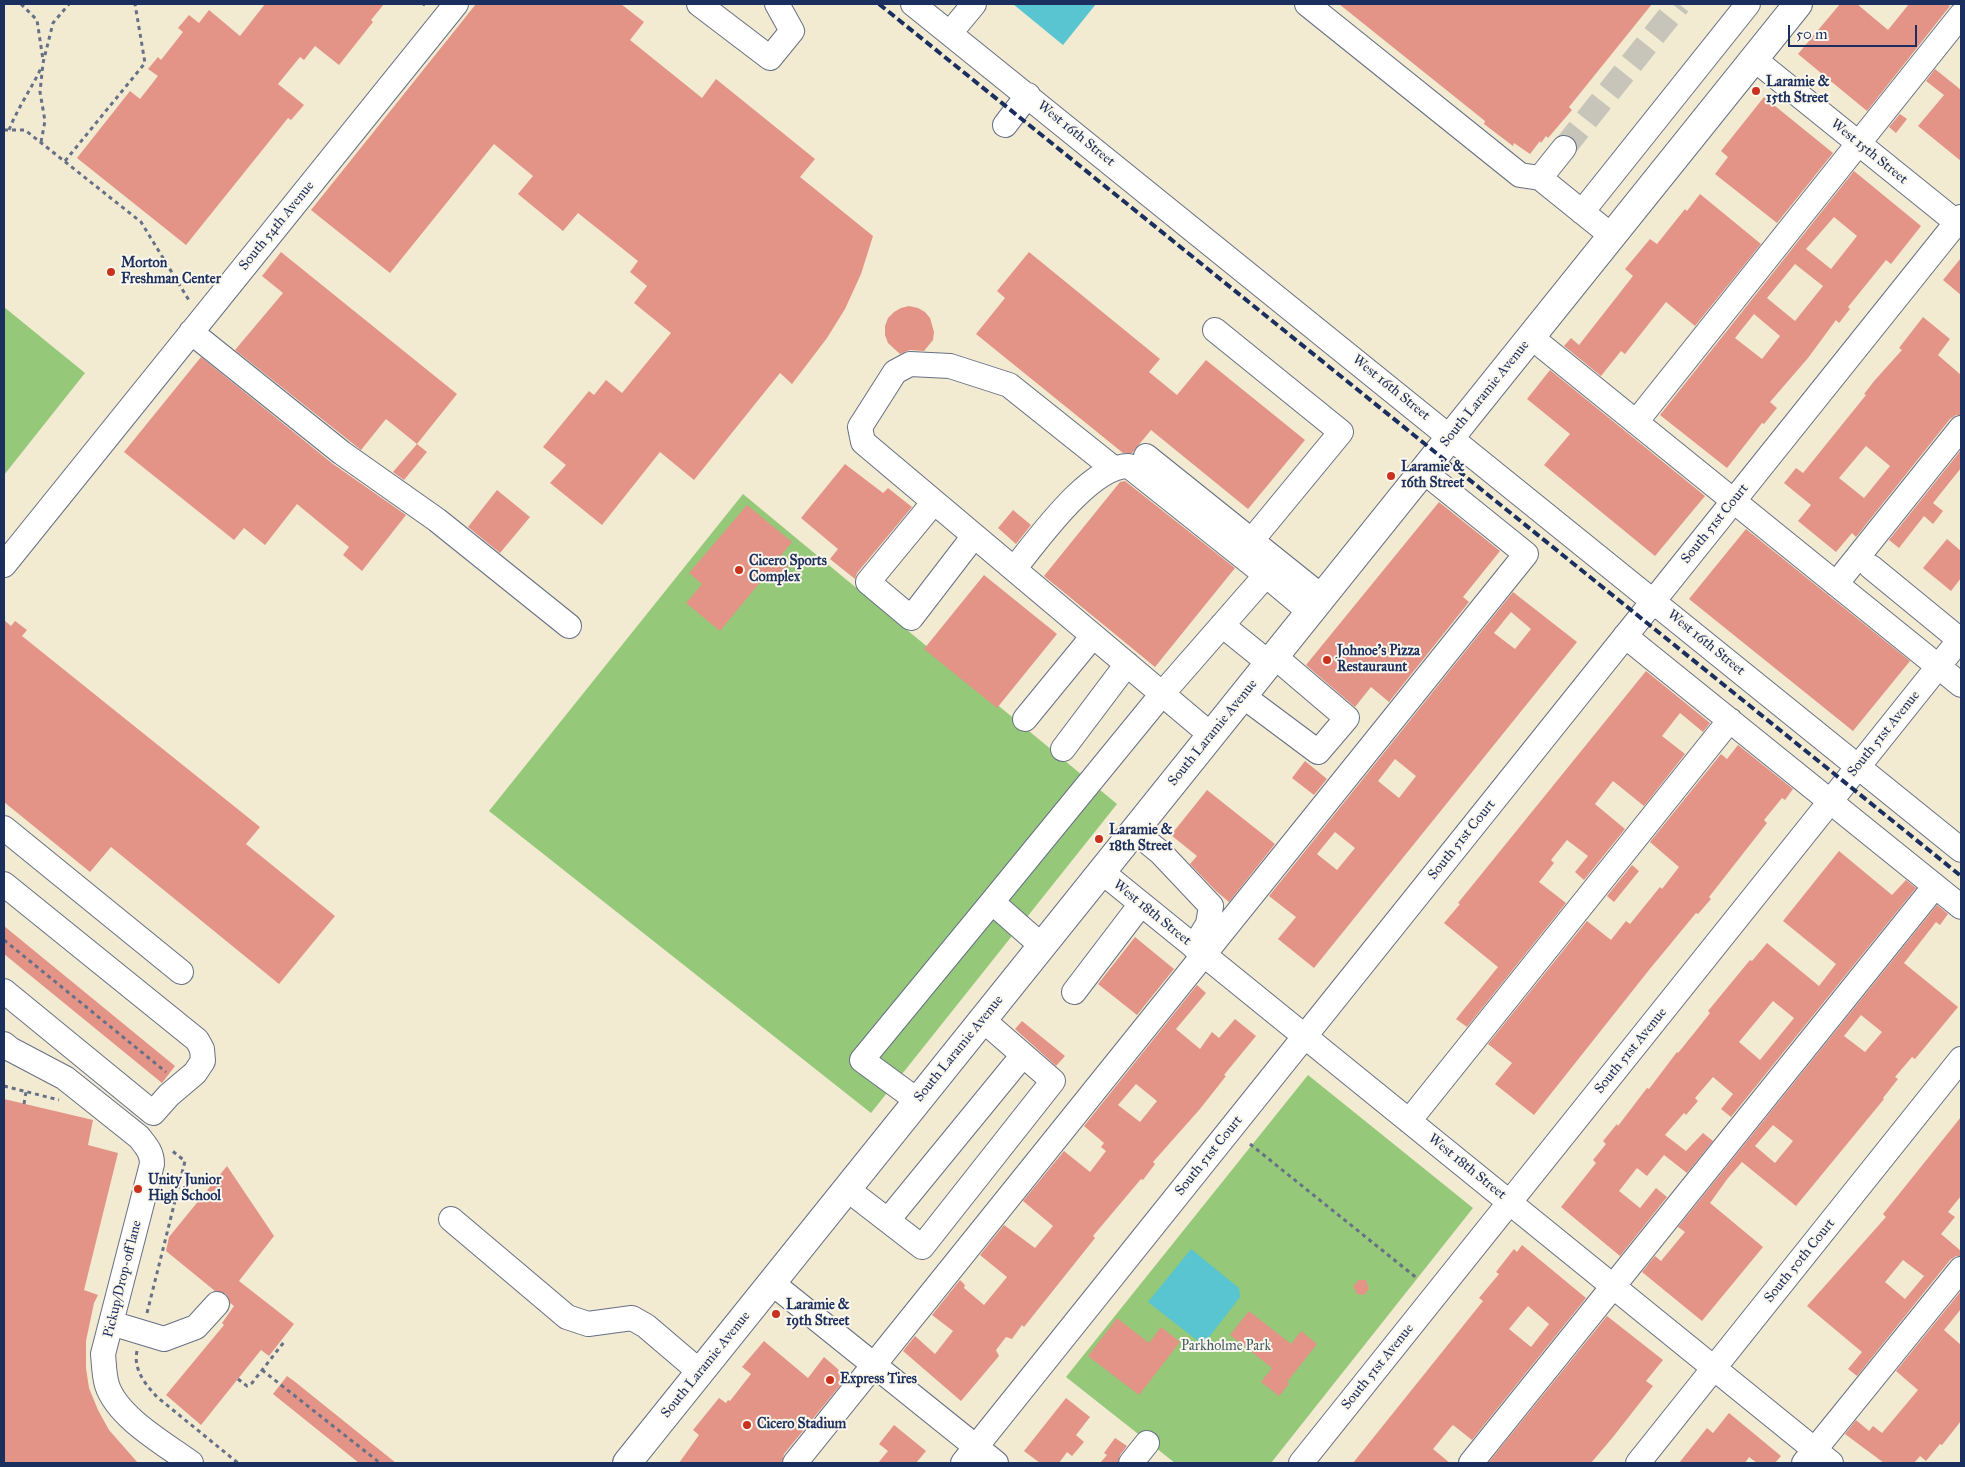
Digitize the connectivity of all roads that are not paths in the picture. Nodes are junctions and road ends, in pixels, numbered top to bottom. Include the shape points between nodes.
1 (456, 4) edge
2 (699, 4) edge
3 (777, 4) edge
4 (913, 4) edge
5 (974, 4) edge
6 (1307, 4) edge
7 (1748, 4) edge
8 (1798, 4) edge
9 (1961, 16) edge
10 (950, 34) junction
11 (1754, 59) junction
12 (1028, 95) junction
13 (1005, 125) dead end
14 (1859, 143) junction
15 (1564, 148) tunnel mouth
16 (1540, 178) junction
17 (1582, 212) junction
18 (1960, 221) edge
19 (1612, 236) junction
20 (1215, 330) dead end
21 (191, 332) junction
22 (1531, 337) junction
23 (1636, 422) junction
24 (1961, 428) edge
25 (1451, 437) junction
26 (1146, 456) dead end
27 (1113, 468) junction
28 (1423, 472) junction
29 (1734, 501) junction
30 (934, 502) junction
31 (974, 536) junction
32 (1252, 540) junction
33 (4, 565) edge
34 (1871, 568) dead end
35 (1014, 569) junction
36 (1266, 575) junction
37 (1836, 584) junction
38 (1653, 601) junction
39 (1316, 604) junction
40 (1222, 625) junction
41 (569, 626) dead end
42 (1093, 636) junction
43 (1625, 636) junction
44 (1961, 639) edge
45 (1272, 660) junction
46 (1127, 664) junction
47 (1938, 666) junction
48 (1961, 685) edge
49 (1162, 694) junction
50 (1243, 696) junction
51 (1025, 719) dead end
52 (1730, 720) junction
53 (1211, 736) junction
54 (1063, 748) dead end
55 (1858, 766) junction
56 (1830, 801) junction
57 (4, 828) edge
58 (1144, 839) junction
59 (1961, 850) edge
60 (1102, 872) junction
61 (4, 884) edge
62 (1935, 886) junction
63 (992, 902) junction
64 (1141, 904) junction
65 (1961, 907) edge
66 (1042, 946) junction
67 (1199, 951) junction
68 (181, 972) dead end
69 (4, 991) edge
70 (1074, 992) dead end
71 (983, 1020) junction
72 (1305, 1036) junction
73 (4, 1044) edge
74 (1023, 1055) junction
75 (1961, 1058) edge
76 (918, 1101) junction
77 (153, 1113) junction
78 (1409, 1121) junction
79 (139, 1137) junction
80 (847, 1189) junction
81 (1510, 1202) junction
82 (451, 1219) dead end
83 (888, 1220) junction
84 (1961, 1269) edge
85 (772, 1283) junction
86 (1612, 1286) junction
87 (218, 1304) dead end
88 (111, 1323) junction
89 (874, 1365) junction
90 (1714, 1368) junction
91 (700, 1372) junction
92 (1147, 1443) dead end
93 (969, 1455) edge
94 (1817, 1459) edge
95 (632, 1462) edge
96 (191, 1463) edge
97 (795, 1463) edge
98 (996, 1463) edge
99 (1131, 1463) edge
100 (1301, 1463) edge
101 (1471, 1463) edge
102 (1638, 1463) edge

1 - 21 street, South 54th Avenue
2 - 3 street via 770,58 792,31
4 - 10 street, West 16th Street
5 - 10 street
6 - 16 street via 1520,175
7 - 17 street
8 - 11 main road, South Laramie Avenue
9 - 14 street
10 - 12 street, West 16th Street
11 - 14 street, West 15th Street
11 - 19 main road, South Laramie Avenue
12 - 13 street
12 - 25 street, West 16th Street
14 - 18 street, West 15th Street
14 - 23 street
15 - 16 street
16 - 17 street
17 - 19 street
18 - 29 street, South 51st Court
19 - 22 main road, South Laramie Avenue
20 - 32 street via 1341,432
21 - 33 street, South 54th Avenue
21 - 41 street via 342,453 437,520
22 - 23 street
22 - 25 main road, South Laramie Avenue
23 - 29 street
24 - 37 street
25 - 28 main road, South Laramie Avenue
25 - 38 street, West 16th Street
26 - 32 street
27 - 30 street via 1009,384 950,366 910,364 895,372 860,427 863,442
27 - 35 street via 1089,484 1060,512
27 - 36 street via 1129,466
28 - 39 main road, South Laramie Avenue
28 - 67 street via 1526,554
29 - 37 street
29 - 38 street, South 51st Court
30 - 31 street
30 - 31 street via 868,582 911,618
31 - 35 street
32 - 39 street
34 - 44 street
35 - 42 street
36 - 39 street
36 - 40 street
37 - 47 street
38 - 43 street, South 51st Court
38 - 55 street, West 16th Street
39 - 45 main road, South Laramie Avenue
40 - 45 street
40 - 49 street
42 - 46 street
42 - 51 street
43 - 52 street
43 - 72 street, South 51st Court
44 - 47 street, South 51st Avenue
45 - 50 main road, South Laramie Avenue
45 - 50 street via 1347,718 1318,752
46 - 49 street
46 - 54 street
47 - 48 street
47 - 55 street, South 51st Avenue
49 - 53 street
49 - 63 street
50 - 53 main road, South Laramie Avenue
52 - 56 street
52 - 78 street
53 - 58 main road, South Laramie Avenue
55 - 56 street, South 51st Avenue
55 - 59 street, West 16th Street
56 - 62 street
56 - 81 street, South 51st Avenue
57 - 68 street
58 - 60 main road, South Laramie Avenue
58 - 67 street via 1211,906
60 - 64 street, West 18th Street
60 - 66 main road, South Laramie Avenue
61 - 77 street via 197,1040 203,1061 195,1073
62 - 65 street
62 - 86 street
63 - 66 street
63 - 76 street via 862,1060
64 - 67 street, West 18th Street
64 - 70 street
66 - 71 main road, South Laramie Avenue
67 - 72 street, West 18th Street
67 - 89 street
69 - 77 street
71 - 74 street
71 - 76 main road, South Laramie Avenue
72 - 78 street, West 18th Street
72 - 93 street, South 51st Court
73 - 79 street, Pickup/Drop-off lane via 65,1078
74 - 83 street
74 - 83 street via 1053,1081 922,1247
75 - 90 street, South 50th Court
76 - 80 main road, South Laramie Avenue
77 - 79 street
78 - 81 street, West 18th Street
79 - 88 street, Pickup/Drop-off lane via 152,1156 152,1164
80 - 83 street
80 - 85 main road, South Laramie Avenue
81 - 86 street, West 18th Street
81 - 100 street, South 51st Avenue
82 - 91 street via 567,1317 588,1324 632,1318
84 - 94 street
85 - 89 street
85 - 91 main road, South Laramie Avenue
86 - 90 street, West 18th Street
86 - 101 street
87 - 88 street via 196,1327 164,1339
88 - 96 street, Pickup/Drop-off lane via 103,1354 107,1386 116,1404
89 - 93 street
89 - 97 street
90 - 94 street, West 18th Street
90 - 102 street, South 50th Court
91 - 95 main road, South Laramie Avenue
92 - 99 street
93 - 98 street

